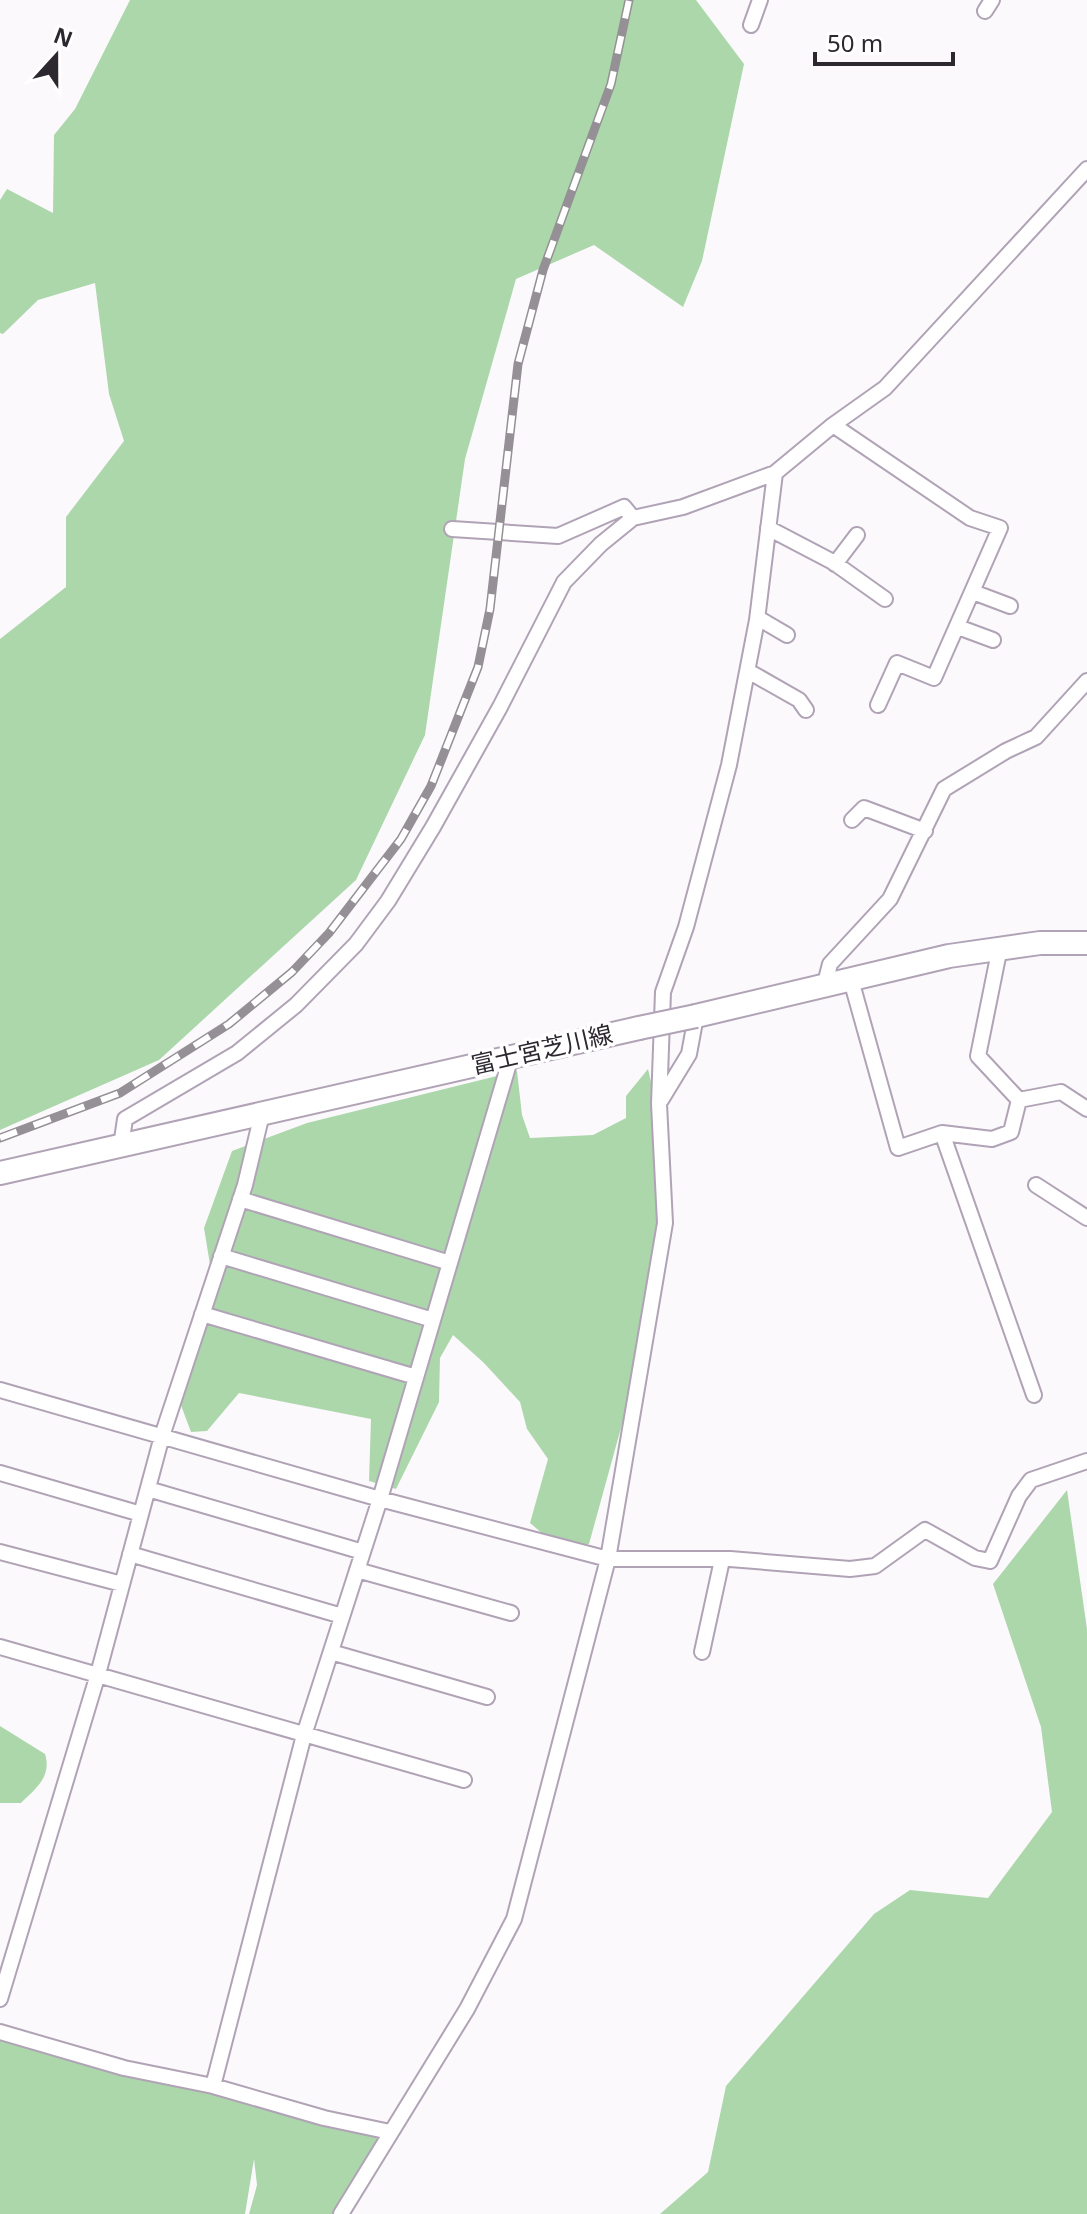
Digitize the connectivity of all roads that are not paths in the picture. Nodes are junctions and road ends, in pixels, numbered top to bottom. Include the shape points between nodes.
1 (760, 0) edge
2 (751, 25) dead end
3 (1087, 169) edge
4 (833, 425) junction
5 (775, 473) junction
6 (633, 518) junction
7 (768, 528) junction
8 (452, 529) dead end
9 (857, 535) dead end
10 (835, 564) junction
11 (973, 592) junction
12 (885, 599) dead end
13 (1010, 606) dead end
14 (758, 618) junction
15 (958, 627) junction
16 (787, 635) dead end
17 (993, 640) dead end
18 (748, 671) junction
19 (1087, 681) edge
20 (878, 705) dead end
21 (806, 710) dead end
22 (852, 820) dead end
23 (925, 831) junction
24 (1087, 943) edge
25 (1000, 947) junction
26 (851, 980) junction
27 (824, 987) junction
28 (696, 1016) junction
29 (511, 1057) junction
30 (1019, 1100) junction
31 (659, 1104) junction
32 (1087, 1109) edge
33 (262, 1114) junction
34 (942, 1133) junction
35 (121, 1146) junction
36 (0, 1173) edge
37 (1036, 1185) dead end
38 (240, 1199) junction
39 (1087, 1218) edge
40 (221, 1256) junction
41 (450, 1263) junction
42 (202, 1314) junction
43 (433, 1320) junction
44 (416, 1377) junction
45 (0, 1390) edge
46 (1034, 1395) dead end
47 (162, 1436) junction
48 (1087, 1461) edge
49 (0, 1473) edge
50 (148, 1489) junction
51 (380, 1499) junction
52 (141, 1514) junction
53 (0, 1552) edge
54 (363, 1552) junction
55 (130, 1554) junction
56 (608, 1559) junction
57 (722, 1560) junction
58 (357, 1570) junction
59 (122, 1584) junction
60 (511, 1613) dead end
61 (342, 1616) junction
62 (0, 1647) edge
63 (331, 1652) junction
64 (702, 1652) dead end
65 (98, 1674) junction
66 (487, 1697) dead end
67 (304, 1735) junction
68 (464, 1780) dead end
69 (0, 1999) edge
70 (0, 2032) edge
71 (213, 2086) junction
72 (390, 2132) junction
73 (341, 2214) edge

1 - 2 street
3 - 4 street via 885,388
4 - 5 street
4 - 11 street via 970,518 1000,528
5 - 6 street via 683,507
5 - 7 street
6 - 8 street via 624,507 558,536
6 - 35 street via 564,582 433,827 356,944 296,1005 237,1053 125,1119
7 - 10 street
7 - 14 street
9 - 10 street
10 - 12 street
11 - 13 street
11 - 15 street
14 - 16 street
14 - 18 street
15 - 17 street
15 - 20 street via 934,678 897,663
18 - 21 street via 799,700
18 - 31 street via 725,780 663,992
19 - 23 street via 1036,737 944,789
22 - 23 street via 864,808
23 - 27 street via 890,899 830,964
24 - 25 main road, 富士宮芝川線
25 - 26 main road, 富士宮芝川線
25 - 30 street via 978,1056
26 - 27 main road, 富士宮芝川線
26 - 34 street via 898,1148
27 - 28 main road, 富士宮芝川線
28 - 29 main road, 富士宮芝川線, bridge
28 - 31 street via 689,1054
29 - 33 main road, 富士宮芝川線
29 - 41 street
30 - 32 street via 1061,1092
30 - 34 street via 1011,1132 992,1139
31 - 56 street via 665,1223
33 - 35 main road, 富士宮芝川線
33 - 38 street
34 - 46 street
35 - 36 main road, 富士宮芝川線
37 - 39 street
38 - 40 street
38 - 41 street
40 - 42 street
40 - 43 street
41 - 43 street
42 - 44 street
42 - 47 street
43 - 44 street
44 - 51 street
45 - 47 street
47 - 50 street
47 - 51 street
48 - 57 street via 1031,1480 990,1561 925,1530 875,1566
49 - 52 street
50 - 52 street
50 - 54 street
51 - 54 street
51 - 56 street
52 - 55 street
53 - 59 street
54 - 58 street
55 - 59 street
55 - 61 street
56 - 57 street
56 - 72 street via 514,1919 467,2009
57 - 64 street
58 - 60 street
58 - 61 street
59 - 65 street
61 - 63 street
62 - 65 street
63 - 66 street
63 - 67 street
65 - 67 street
65 - 69 street
67 - 68 street
67 - 71 street
70 - 71 street via 124,2068
71 - 72 street
72 - 73 street

